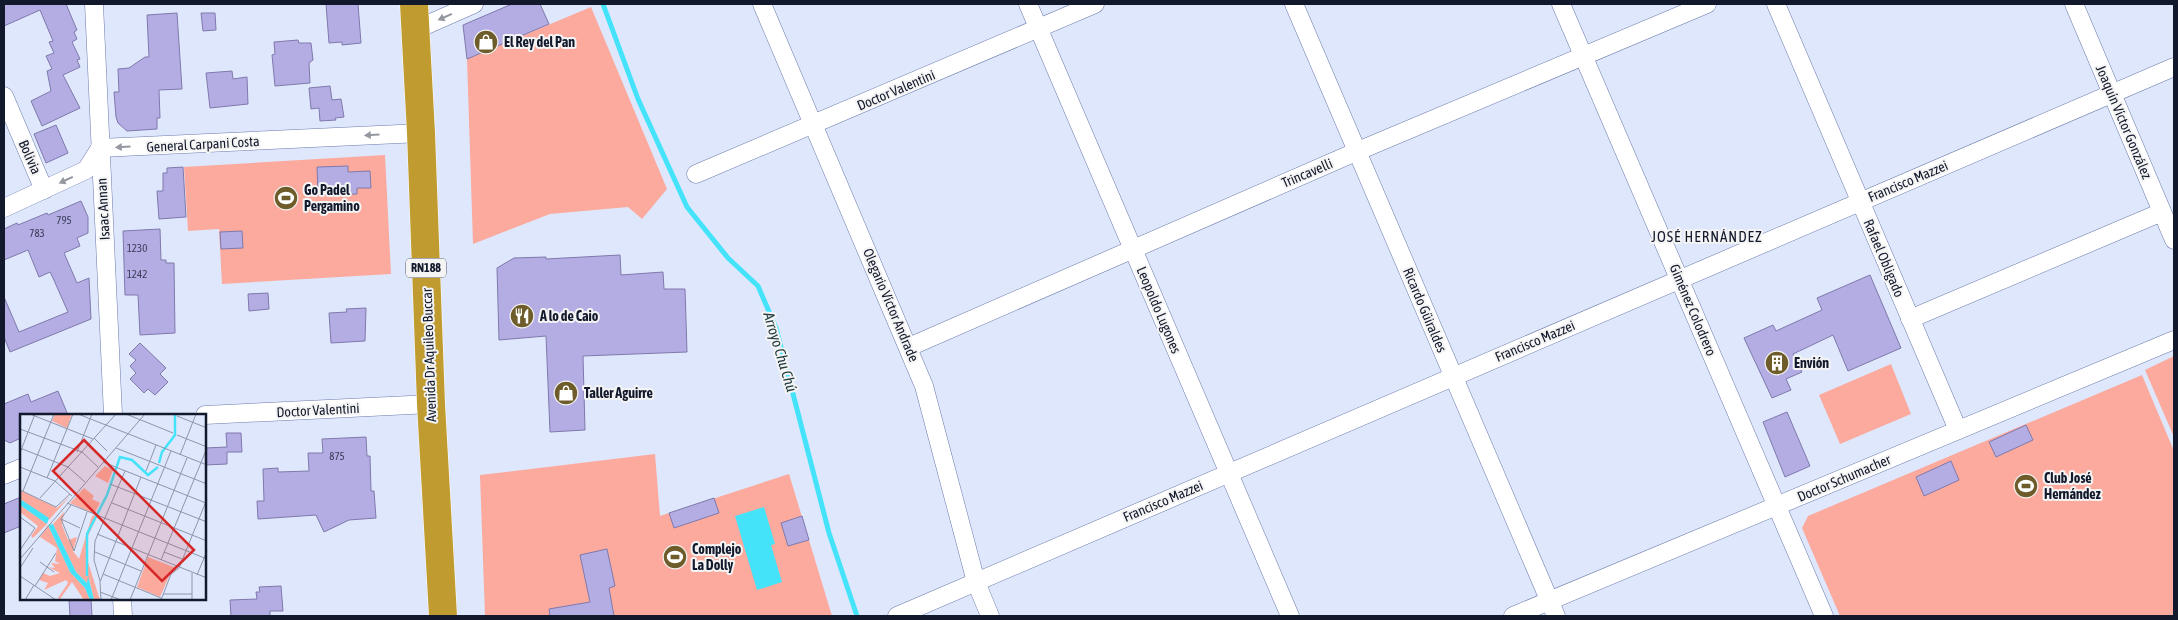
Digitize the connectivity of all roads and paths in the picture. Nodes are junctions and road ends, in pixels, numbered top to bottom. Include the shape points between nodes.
1 (94, 4) edge
2 (474, 4) edge
3 (762, 4) edge
4 (1028, 4) edge
5 (1095, 4) edge
6 (1294, 4) edge
7 (1561, 4) edge
8 (1707, 4) edge
9 (1776, 4) edge
10 (2074, 4) edge
11 (414, 17) edge
12 (1039, 28) junction
13 (1584, 56) junction
14 (2174, 67) edge
15 (2112, 94) junction
16 (4, 96) edge
17 (813, 125) junction
18 (421, 133) junction
19 (100, 148) junction
20 (1358, 151) junction
21 (696, 174) dead end
22 (44, 190) junction
23 (1860, 202) junction
24 (4, 208) edge
25 (2162, 212) junction
26 (2174, 240) edge
27 (1133, 248) junction
28 (1680, 279) junction
29 (1910, 319) junction
30 (2174, 340) edge
31 (909, 347) junction
32 (1453, 376) junction
33 (431, 404) junction
34 (113, 414) edge
35 (206, 415) edge
36 (1958, 430) junction
37 (20, 468) edge
38 (1228, 473) junction
39 (4, 475) edge
40 (1777, 507) junction
41 (976, 582) junction
42 (122, 600) edge
43 (1553, 609) edge
44 (123, 616) edge
45 (443, 616) edge
46 (897, 616) edge
47 (990, 616) edge
48 (1290, 616) edge
49 (1513, 616) edge
50 (1824, 616) edge

1 - 19 street, Isaac Annan
2 -> 11 street
3 - 17 street, Olegario Víctor Andrade
4 - 12 street, Leopoldo Lugones
5 - 12 street, Doctor Valentini
6 - 20 street, Ricardo Güiraldes
7 - 13 street, Giménez Colodrero
8 - 13 street, Trincavelli
9 - 23 street, Rafael Obligado
10 - 15 street, Joaquín Víctor González
11 - 18 highway, Avenida Dr Aquileo Buccar / RN188
12 - 17 street, Doctor Valentini
12 - 27 street, Leopoldo Lugones
13 - 20 street, Trincavelli
13 - 28 street, Giménez Colodrero
14 - 15 street, Francisco Mazzei
15 - 23 street, Francisco Mazzei
15 - 25 street, Joaquín Víctor González
16 - 22 street, Bolivia
17 - 21 street, Doctor Valentini
17 - 31 street, Olegario Víctor Andrade
18 -> 19 street, General Carpani Costa
18 - 33 highway, Avenida Dr Aquileo Buccar / RN188
19 -> 22 street via 86,170
19 - 34 street, Isaac Annan
20 - 27 street, Trincavelli
20 - 32 street, Ricardo Güiraldes
22 - 24 street
23 - 28 street, Francisco Mazzei
23 - 29 street, Rafael Obligado
25 - 26 street, Joaquín Víctor González
25 - 29 street
27 - 31 street, Trincavelli
27 - 38 street, Leopoldo Lugones
28 - 32 street, Francisco Mazzei
28 - 40 street, Giménez Colodrero
29 - 36 street, Rafael Obligado
30 - 36 street, Doctor Schumacher
31 - 41 street, Olegario Víctor Andrade via 924,386
32 - 38 street, Francisco Mazzei
32 - 43 street, Ricardo Güiraldes
33 - 35 street, Doctor Valentini
33 - 45 highway, Avenida Dr Aquileo Buccar / RN188
36 - 40 street, Doctor Schumacher
37 - 39 street
38 - 41 street, Francisco Mazzei
38 - 48 street, Leopoldo Lugones
40 - 43 street, Doctor Schumacher
40 - 50 street, Giménez Colodrero
41 - 46 street, Francisco Mazzei
41 - 47 street, Olegario Víctor Andrade
42 - 44 street
43 - 49 street, Doctor Schumacher

